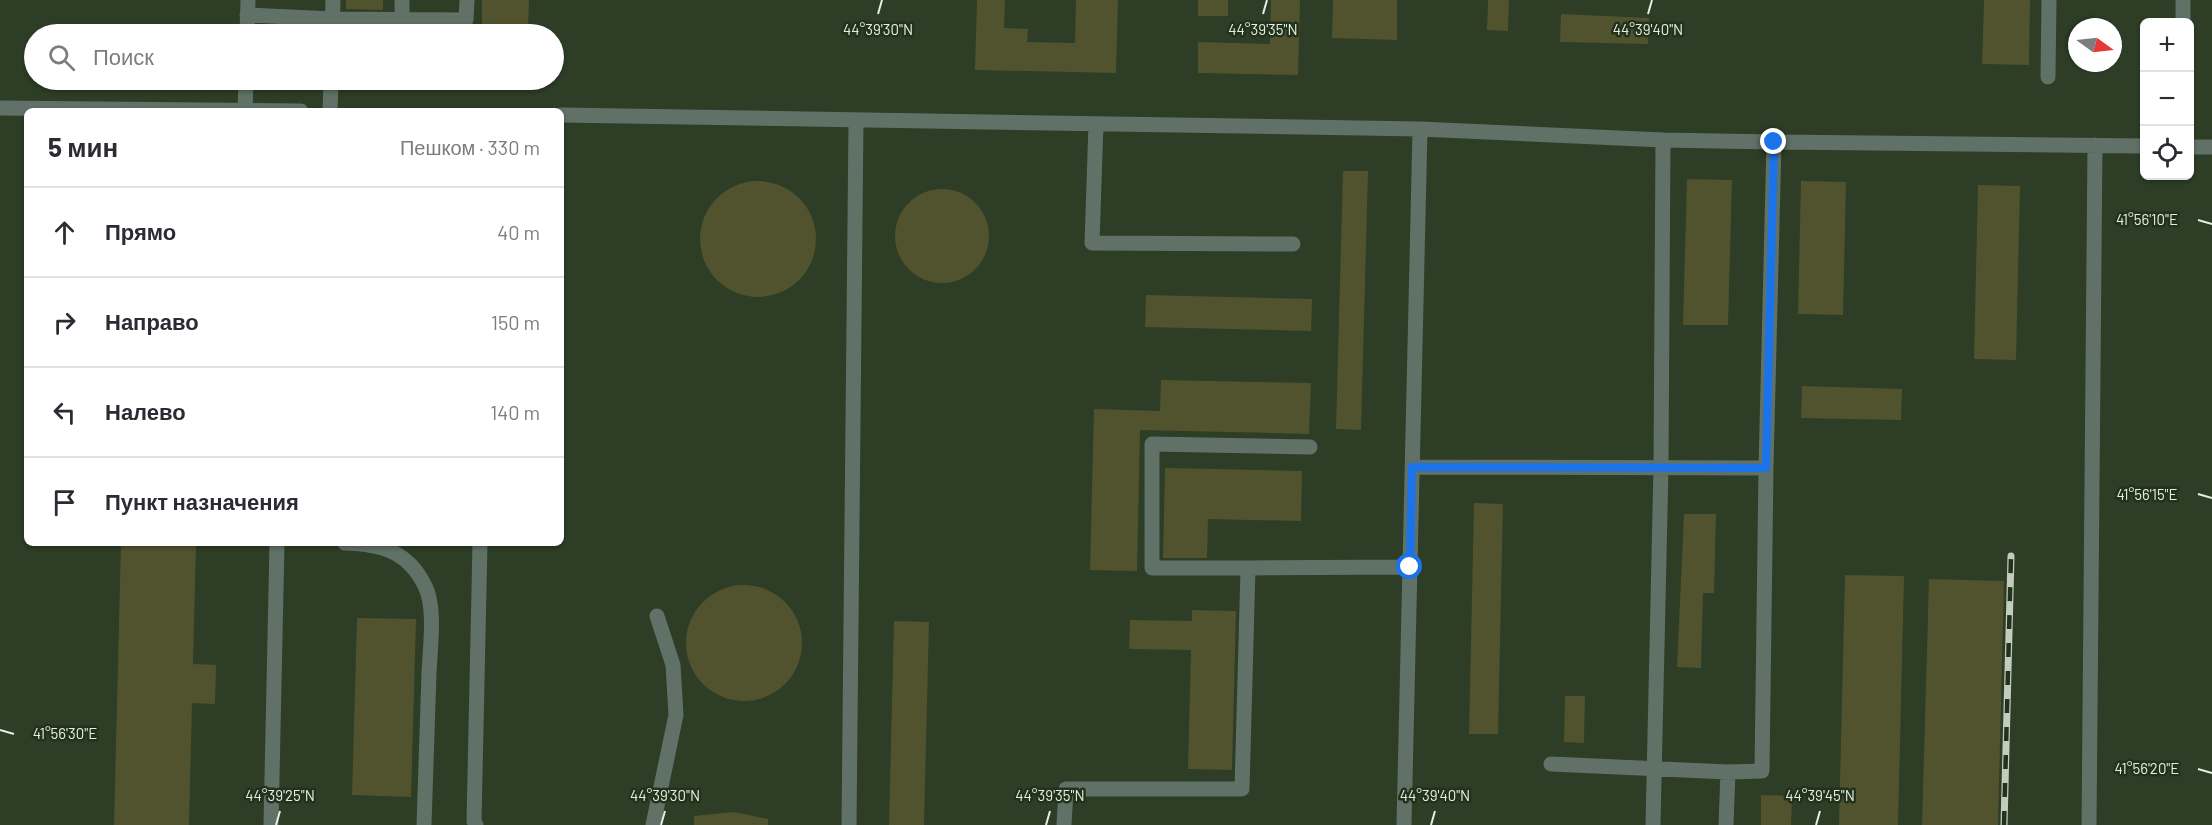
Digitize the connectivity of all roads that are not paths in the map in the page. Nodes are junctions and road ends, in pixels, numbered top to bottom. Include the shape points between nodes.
1 (333, 0) edge
2 (402, 0) edge
3 (467, 0) edge
4 (2049, 0) edge
5 (2183, 0) edge
6 (248, 8) edge
7 (2183, 18) edge
8 (333, 19) junction
9 (402, 19) junction
10 (247, 24) edge
11 (333, 24) edge
12 (2048, 78) dead end
13 (246, 90) edge
14 (331, 90) edge
15 (0, 108) edge
16 (24, 108) edge
17 (245, 108) edge
18 (330, 108) edge
19 (564, 116) edge
20 (856, 121) junction
21 (1096, 124) junction
22 (1420, 129) junction
23 (1663, 140) junction
24 (1774, 142) junction
25 (2095, 145) junction
26 (2140, 146) edge
27 (2194, 147) edge
28 (2212, 147) edge
29 (1293, 244) dead end
30 (1310, 447) dead end
31 (1412, 467) junction
32 (1661, 467) junction
33 (1766, 468) junction
34 (277, 546) edge
35 (378, 546) edge
36 (480, 546) edge
37 (1410, 567) junction
38 (1248, 568) junction
39 (657, 616) dead end
40 (1551, 764) dead end
41 (1654, 768) junction
42 (1728, 772) junction
43 (271, 825) edge
44 (424, 825) edge
45 (476, 825) edge
46 (653, 825) edge
47 (849, 825) edge
48 (1064, 825) edge
49 (1404, 825) edge
50 (1653, 825) edge
51 (1726, 825) edge
52 (2089, 825) edge

1 - 8 lane
2 - 9 lane
3 - 9 lane via 466,20
4 - 12 lane
5 - 7 lane
6 - 8 lane
6 - 10 lane
8 - 9 lane
8 - 11 lane
13 - 17 lane
14 - 18 lane
15 - 16 lane
19 - 20 lane
20 - 21 lane
20 - 47 lane
21 - 22 lane
21 - 29 lane via 1092,243
22 - 23 lane
22 - 31 lane
23 - 24 lane
23 - 32 lane
24 - 25 lane
24 - 33 lane
25 - 26 lane
25 - 52 lane
27 - 28 lane
30 - 38 lane via 1152,444 1152,568
31 - 32 lane
31 - 37 lane
32 - 33 lane
32 - 41 lane
33 - 42 lane via 1762,771
34 - 43 lane
35 - 44 lane via 391,549 411,565 426,587 430,622
36 - 45 lane
37 - 38 lane
37 - 49 lane
38 - 48 lane via 1242,789 1066,789
39 - 46 lane via 672,665 676,715
40 - 41 lane
41 - 42 lane
41 - 50 lane
42 - 51 lane

